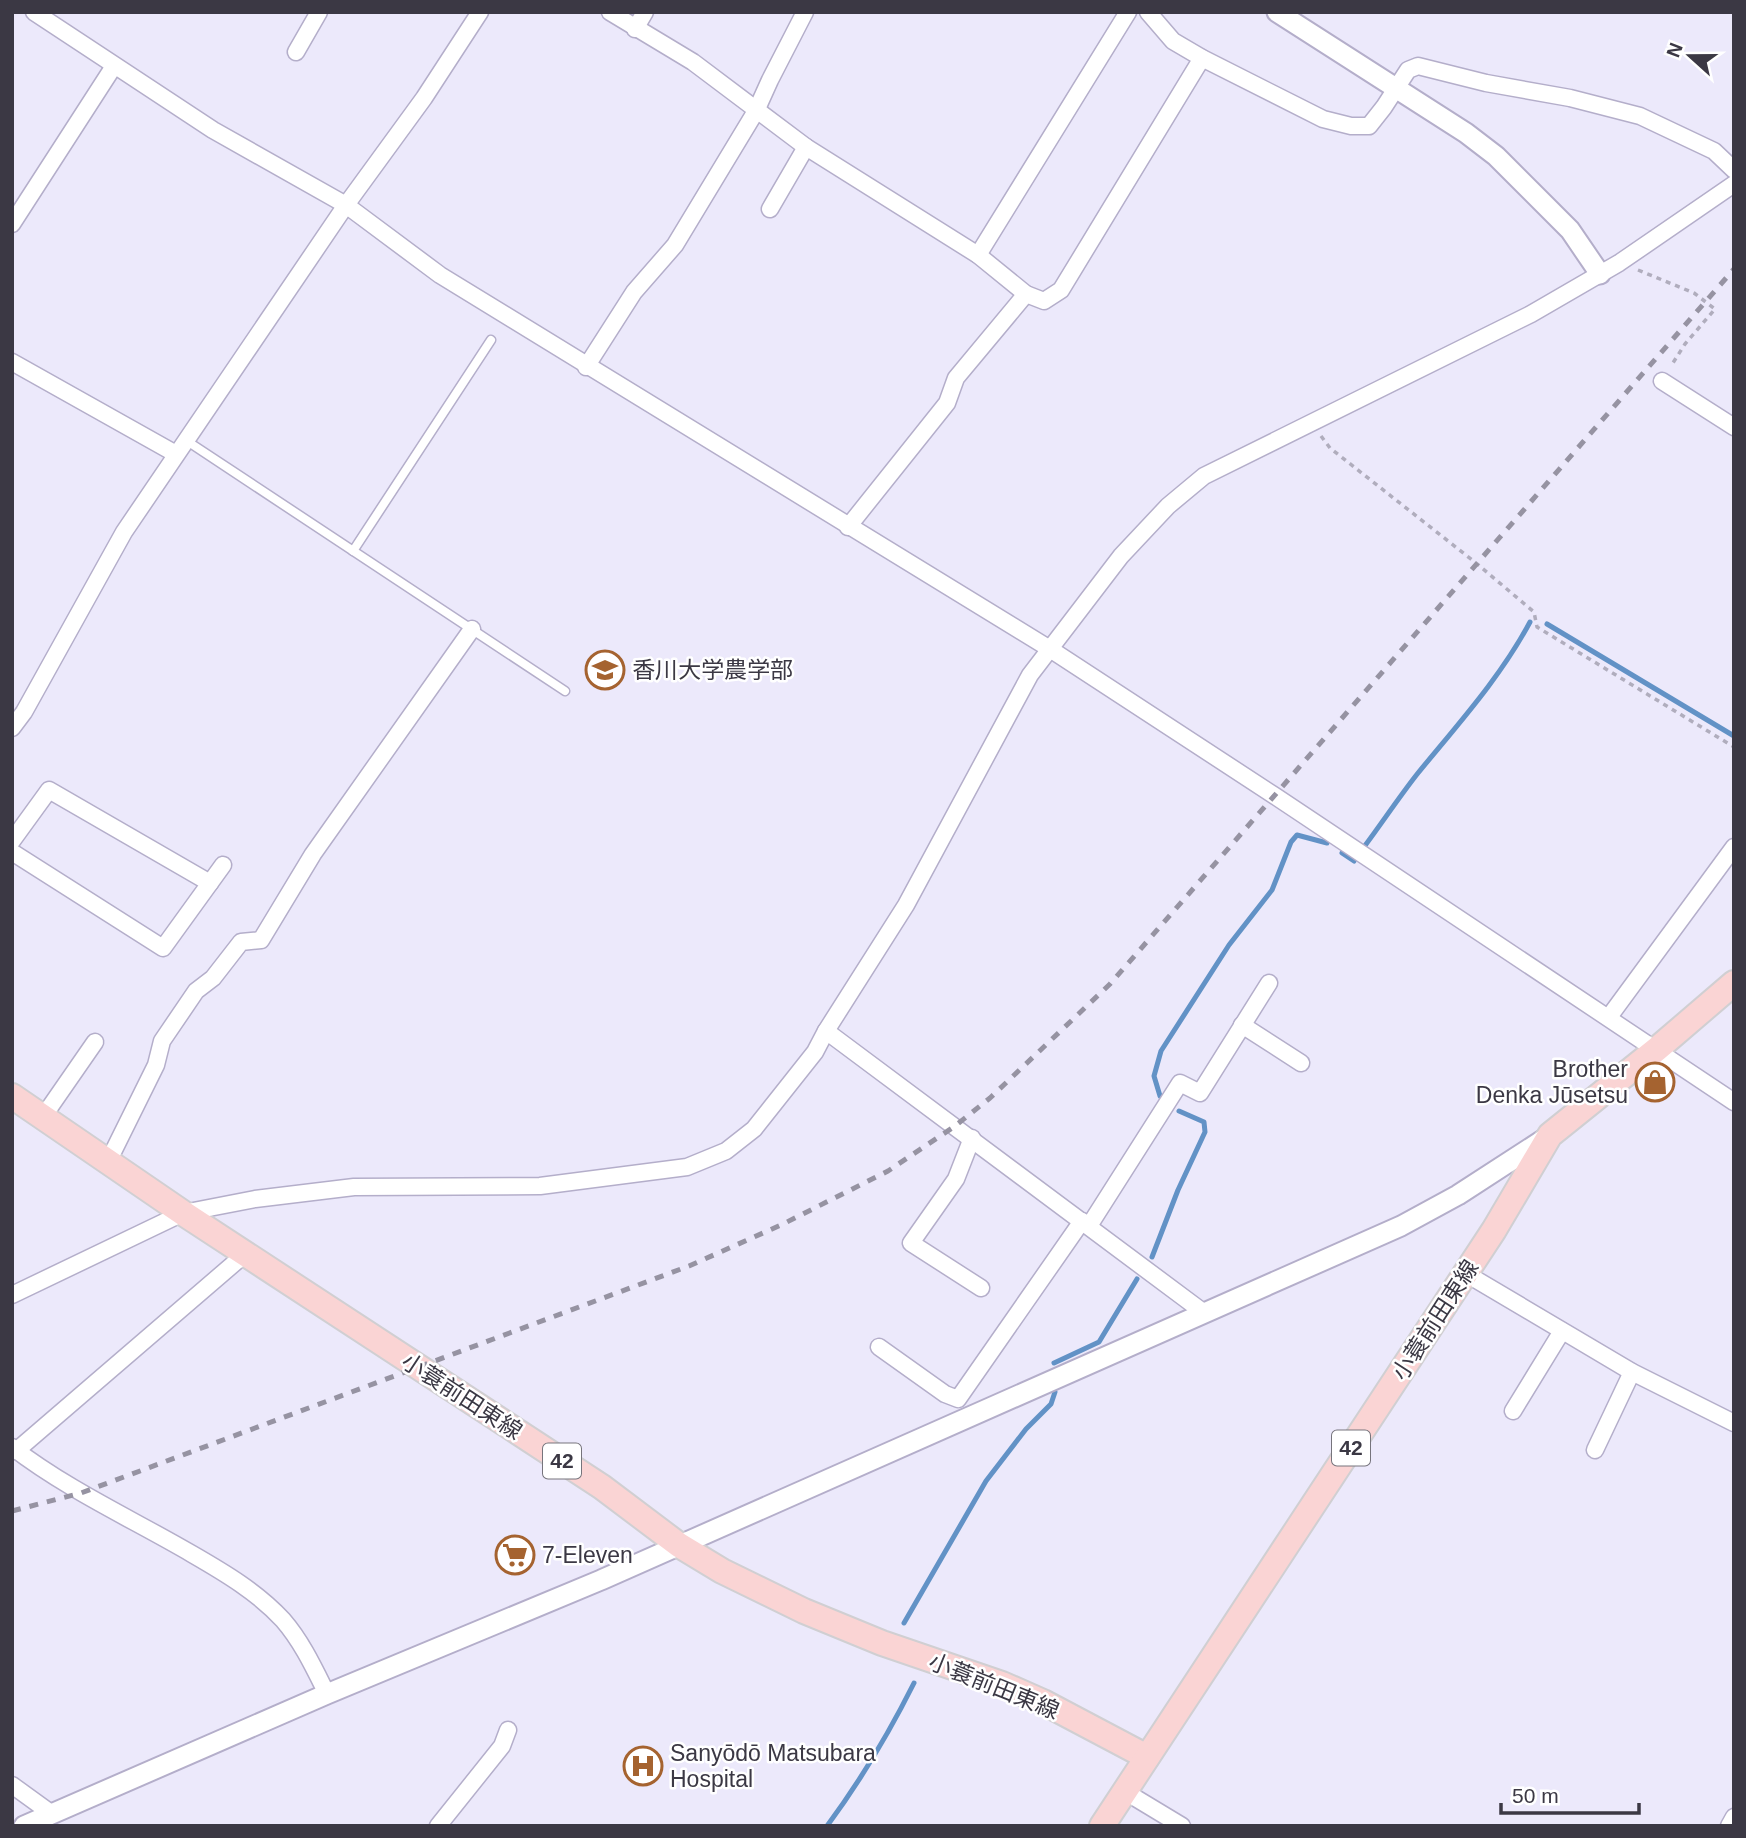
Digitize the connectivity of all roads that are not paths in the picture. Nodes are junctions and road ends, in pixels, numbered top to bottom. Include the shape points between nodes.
1 (34, 12) edge
2 (319, 12) edge
3 (480, 12) edge
4 (610, 12) edge
5 (645, 12) edge
6 (805, 12) edge
7 (1128, 12) edge
8 (1147, 12) edge
9 (1277, 12) edge
10 (635, 29) junction
11 (296, 52) dead end
12 (1202, 58) junction
13 (114, 66) junction
14 (1394, 89) junction
15 (756, 111) junction
16 (806, 147) junction
17 (1734, 170) edge
18 (1734, 184) edge
19 (346, 205) junction
20 (769, 209) dead end
21 (12, 224) edge
22 (978, 255) junction
23 (1600, 274) junction
24 (1026, 294) junction
25 (491, 340) dead end
26 (12, 362) edge
27 (586, 367) junction
28 (1662, 382) road end
29 (1734, 427) edge
30 (187, 440) junction
31 (176, 454) junction
32 (848, 527) junction
33 (353, 551) junction
34 (471, 629) junction
35 (1050, 649) junction
36 (565, 691) dead end
37 (12, 728) edge
38 (12, 841) edge
39 (1734, 847) edge
40 (12, 852) edge
41 (223, 865) dead end
42 (210, 883) junction
43 (1269, 983) dead end
44 (1734, 983) edge
45 (1609, 1017) junction
46 (1242, 1025) junction
47 (826, 1031) junction
48 (95, 1041) dead end
49 (1657, 1049) junction
50 (1301, 1063) dead end
51 (12, 1096) edge
52 (1734, 1102) edge
53 (43, 1117) junction
54 (1550, 1135) junction
55 (972, 1138) junction
56 (108, 1162) junction
57 (183, 1213) junction
58 (1085, 1224) junction
59 (245, 1254) junction
60 (1465, 1273) junction
61 (981, 1288) dead end
62 (12, 1295) edge
63 (1203, 1312) junction
64 (1562, 1331) junction
65 (879, 1347) dead end
66 (1633, 1372) junction
67 (958, 1399) junction
68 (1513, 1411) dead end
69 (969, 1416) junction
70 (1734, 1423) edge
71 (14, 1449) edge
72 (1595, 1450) dead end
73 (679, 1545) junction
74 (327, 1693) junction
75 (508, 1730) dead end
76 (1147, 1758) junction
77 (12, 1785) edge
78 (1124, 1791) junction
79 (52, 1814) junction
80 (1734, 1817) edge
81 (24, 1826) edge
82 (438, 1826) edge
83 (1101, 1826) edge
84 (1182, 1826) edge
85 (1729, 1826) edge

1 - 13 street
2 - 11 street
3 - 19 street
4 - 10 street
5 - 10 street
6 - 15 street
7 - 22 street
8 - 12 street via 1173,41
9 - 14 street
10 - 15 street via 693,62
12 - 14 street via 1323,119 1351,126 1369,126
12 - 24 street via 1061,290 1044,301
13 - 19 street via 213,130
13 - 21 street
14 - 17 street via 1408,70 1418,66 1570,98 1640,116 1678,132 1714,151
14 - 23 street via 1496,156 1570,230
15 - 16 street
15 - 27 street via 675,245 634,292
16 - 20 street
16 - 22 street
18 - 23 street
19 - 27 street via 440,275
19 - 30 street
22 - 24 street
23 - 35 street via 1531,314 1204,476 1121,556
24 - 32 street via 956,378 947,403
25 - 33 lane
26 - 31 street
27 - 32 street
28 - 29 street
30 - 31 street
30 - 33 lane
31 - 37 street via 124,532
32 - 35 street
33 - 34 lane
34 - 36 lane
34 - 56 street via 313,854 261,940 241,942 213,978 196,990 162,1041 156,1065
35 - 45 street
35 - 47 street via 1031,675 890,933
38 - 42 street via 49,790
39 - 45 street
40 - 42 street via 163,948
41 - 42 street
43 - 46 street
44 - 49 main road, 小蓑前田東線 / 42
45 - 49 street
46 - 50 street
46 - 58 street via 1200,1093 1180,1083
47 - 55 street
47 - 57 street via 815,1052 754,1129 726,1151 687,1167 540,1186 354,1187
48 - 53 street
49 - 52 street
49 - 54 main road, 小蓑前田東線 / 42
51 - 53 main road, 小蓑前田東線 / 42
53 - 56 main road, 小蓑前田東線 / 42
54 - 60 main road, 小蓑前田東線 / 42
54 - 63 street via 1401,1226
55 - 58 street
55 - 61 street via 956,1180 911,1243
56 - 57 main road, 小蓑前田東線 / 42
57 - 59 main road, 小蓑前田東線 / 42
57 - 62 street
58 - 63 street
58 - 67 street
59 - 71 street
59 - 73 main road, 小蓑前田東線 / 42 via 602,1488
60 - 64 street
60 - 76 main road, 小蓑前田東線 / 42
63 - 69 street
64 - 66 street
64 - 68 street
65 - 67 street
66 - 70 street
66 - 72 street
67 - 69 street
69 - 73 street
71 - 74 street via 81,1493 232,1577 261,1599 306,1652
73 - 74 street
73 - 76 main road, 小蓑前田東線 / 42 via 722,1572 804,1611 1002,1684
74 - 79 street
75 - 82 street via 502,1746
76 - 78 main road
77 - 79 street
78 - 83 main road
78 - 84 street
79 - 81 street
80 - 85 street

